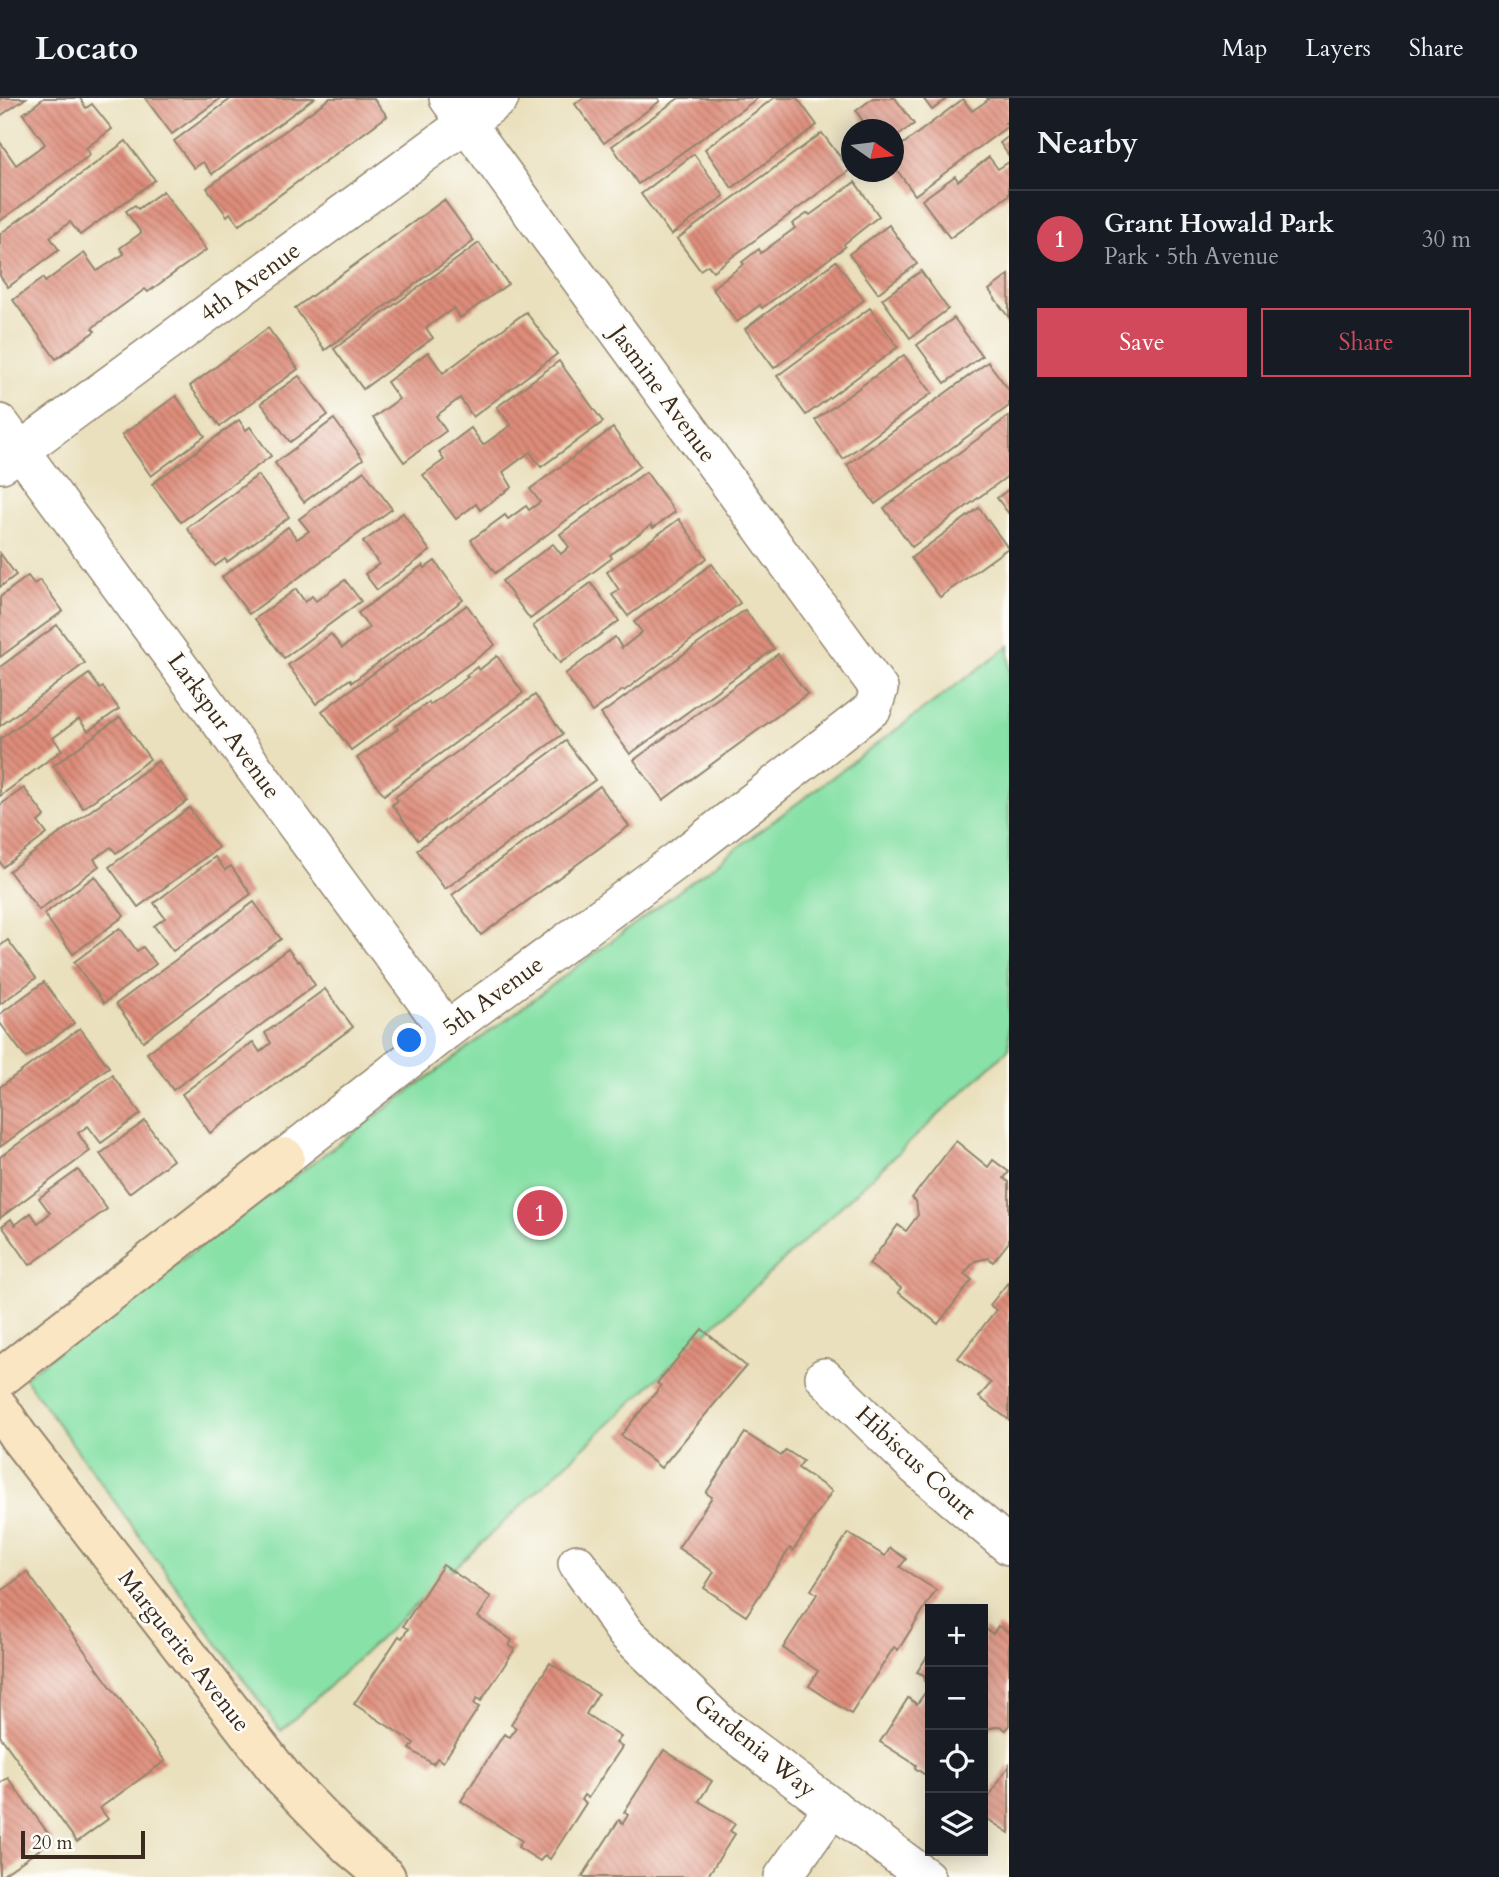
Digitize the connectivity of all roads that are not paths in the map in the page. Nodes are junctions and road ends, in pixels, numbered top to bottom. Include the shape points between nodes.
1 (500, 98) edge
2 (457, 111) edge
3 (7, 446) edge
4 (879, 689) joint
5 (447, 1030) junction
6 (285, 1157) joint
7 (824, 1377) dead end
8 (0, 1378) edge
9 (0, 1409) edge
10 (1009, 1546) edge
11 (577, 1563) dead end
12 (833, 1807) junction
13 (915, 1874) edge
14 (386, 1877) edge
15 (783, 1877) edge

1 - 2 street, 4th Avenue
2 - 3 street, 4th Avenue
2 - 4 street, Jasmine Avenue
3 - 5 street, Larkspur Avenue
4 - 5 street, 5th Avenue via 873,708
5 - 6 street, 5th Avenue
6 - 8 street, 5th Avenue
7 - 10 street, Hibiscus Court via 916,1467
9 - 14 street, Marguerite Avenue via 285,1780
11 - 12 street, Gardenia Way via 625,1632 722,1726
12 - 13 street, Gardenia Way
12 - 15 street

